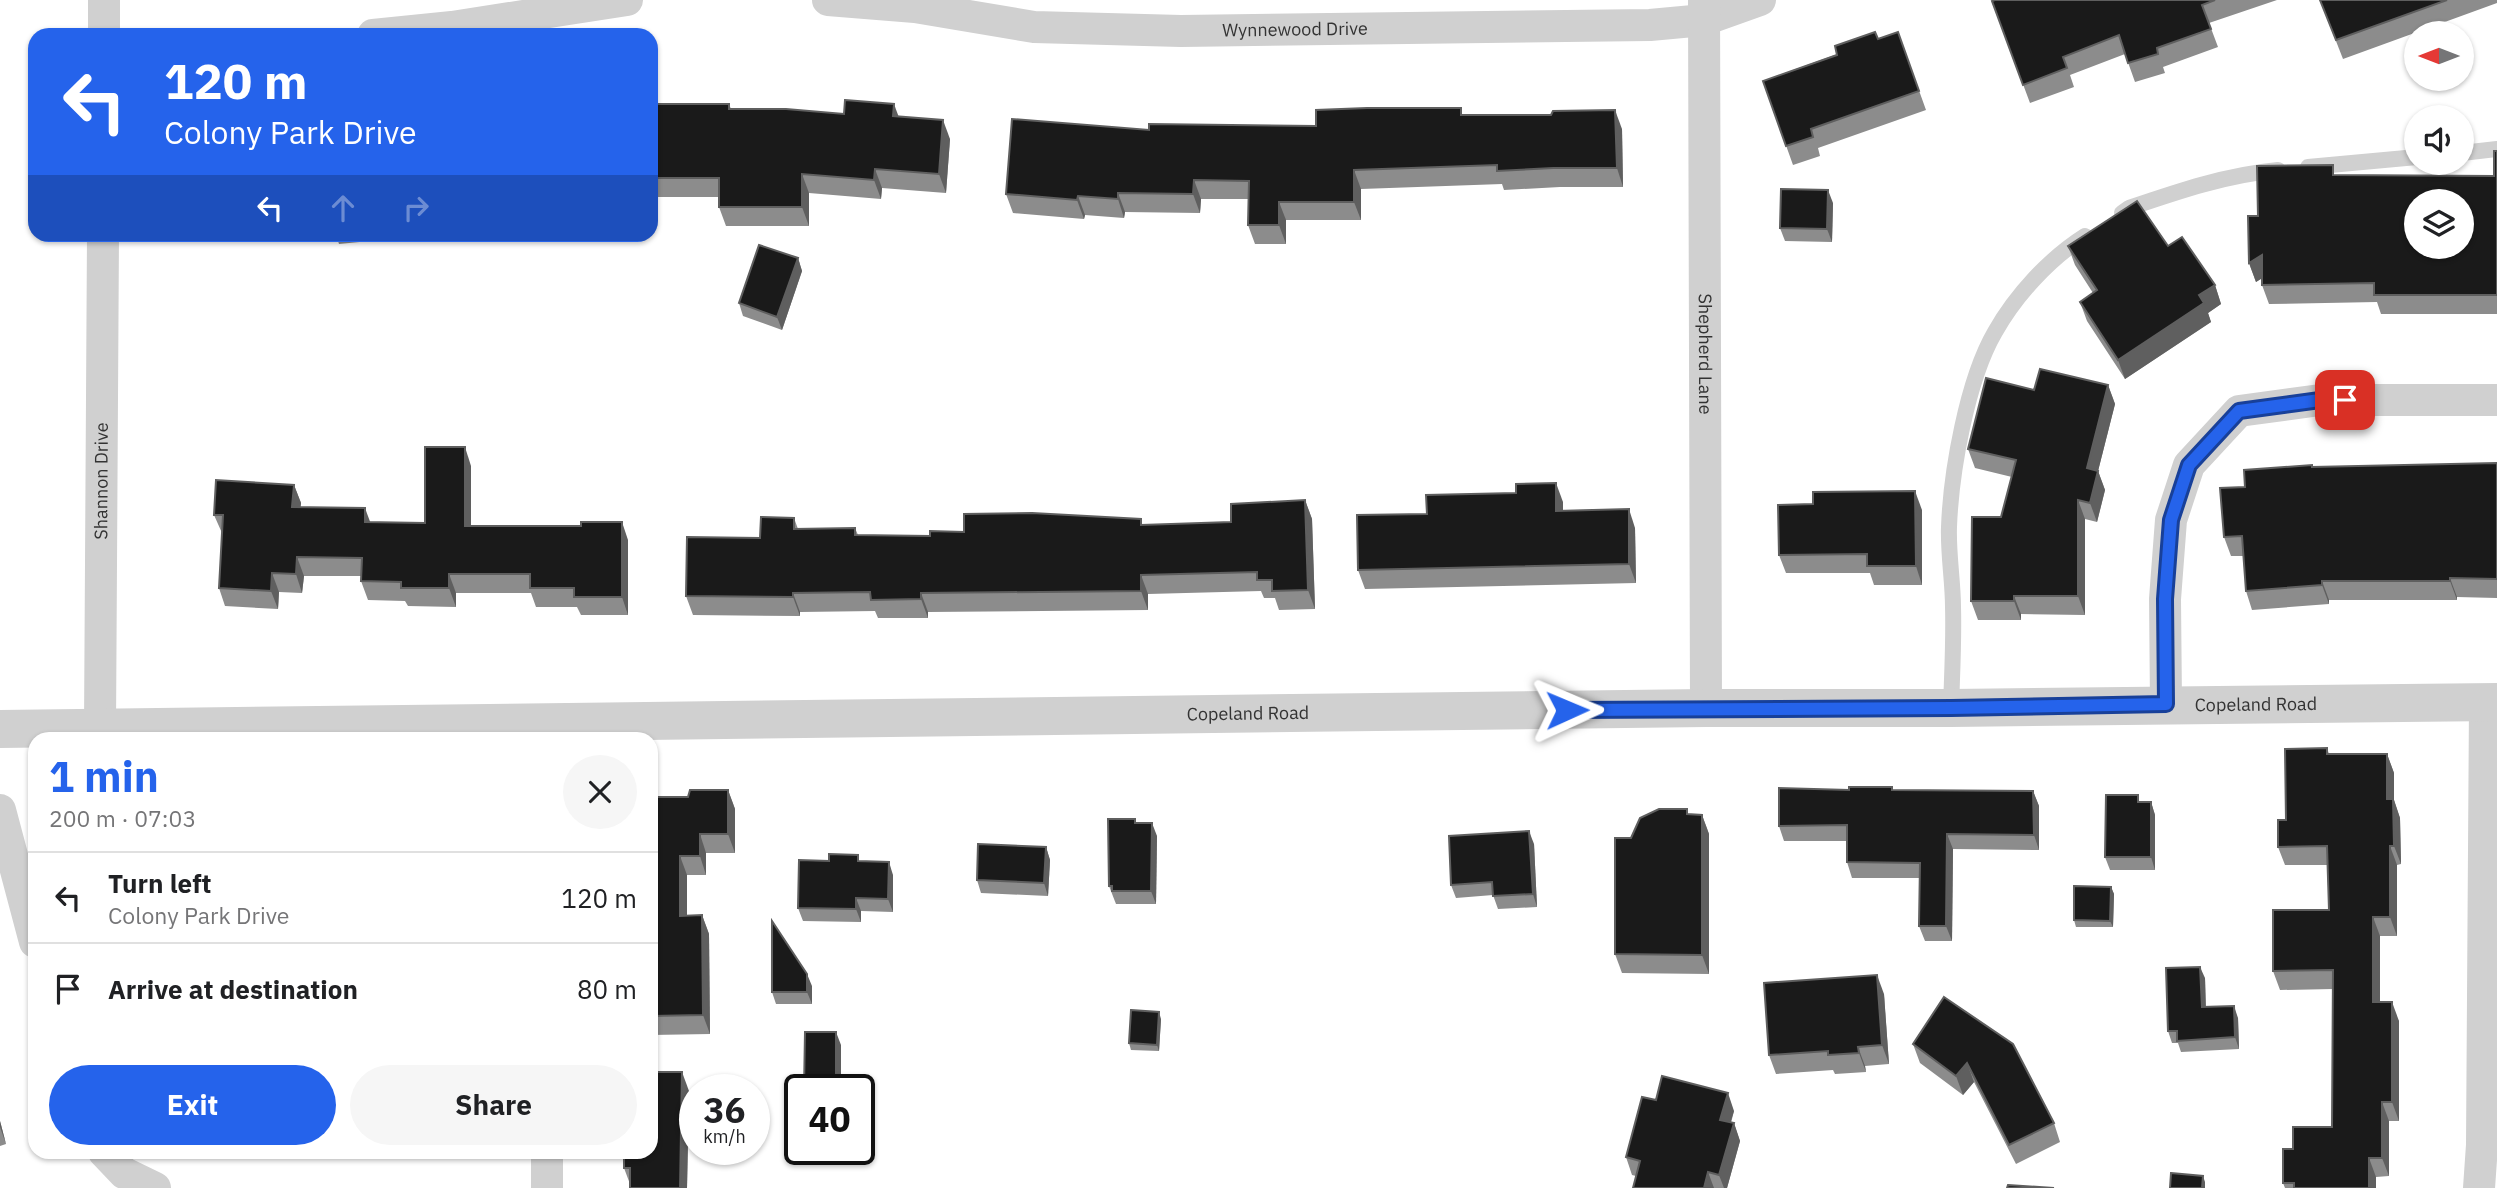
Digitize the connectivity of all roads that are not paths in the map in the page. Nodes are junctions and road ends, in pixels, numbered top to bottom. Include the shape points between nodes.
1 (104, 0) edge
2 (627, 0) edge
3 (828, 0) edge
4 (1760, 0) edge
5 (1704, 10) edge
6 (104, 28) edge
7 (442, 28) edge
8 (2497, 149) edge
9 (2474, 151) edge
10 (2404, 158) edge
11 (103, 242) edge
12 (2497, 400) edge
13 (2491, 702) edge
14 (2166, 704) junction
15 (1706, 708) junction
16 (1951, 708) junction
17 (100, 728) junction
18 (0, 729) edge
19 (544, 731) edge
20 (0, 810) edge
21 (28, 916) edge
22 (111, 1159) edge
23 (547, 1159) edge
24 (155, 1188) edge
25 (547, 1188) edge
26 (2479, 1188) edge

1 - 6 street
2 - 7 street
3 - 5 street, Wynnewood Drive via 915,7 1034,27 1181,31 1650,25
4 - 5 street, Wynnewood Drive
5 - 15 street, Shepherd Lane
8 - 9 lane
10 - 16 lane via 2245,174 2187,188 2129,208 2074,243 2027,286 1994,333 1971,391 1958,453 1949,528 1954,609
11 - 17 street, Shannon Drive
12 - 14 street via 2320,400 2239,411 2189,465 2171,520 2165,599
13 - 14 street, Copeland Road
13 - 26 street
14 - 16 street, Copeland Road
15 - 16 street, Copeland Road
15 - 19 street, Copeland Road
17 - 18 street, Copeland Road
17 - 19 street, Copeland Road
20 - 21 street
22 - 24 street via 124,1172
23 - 25 street

